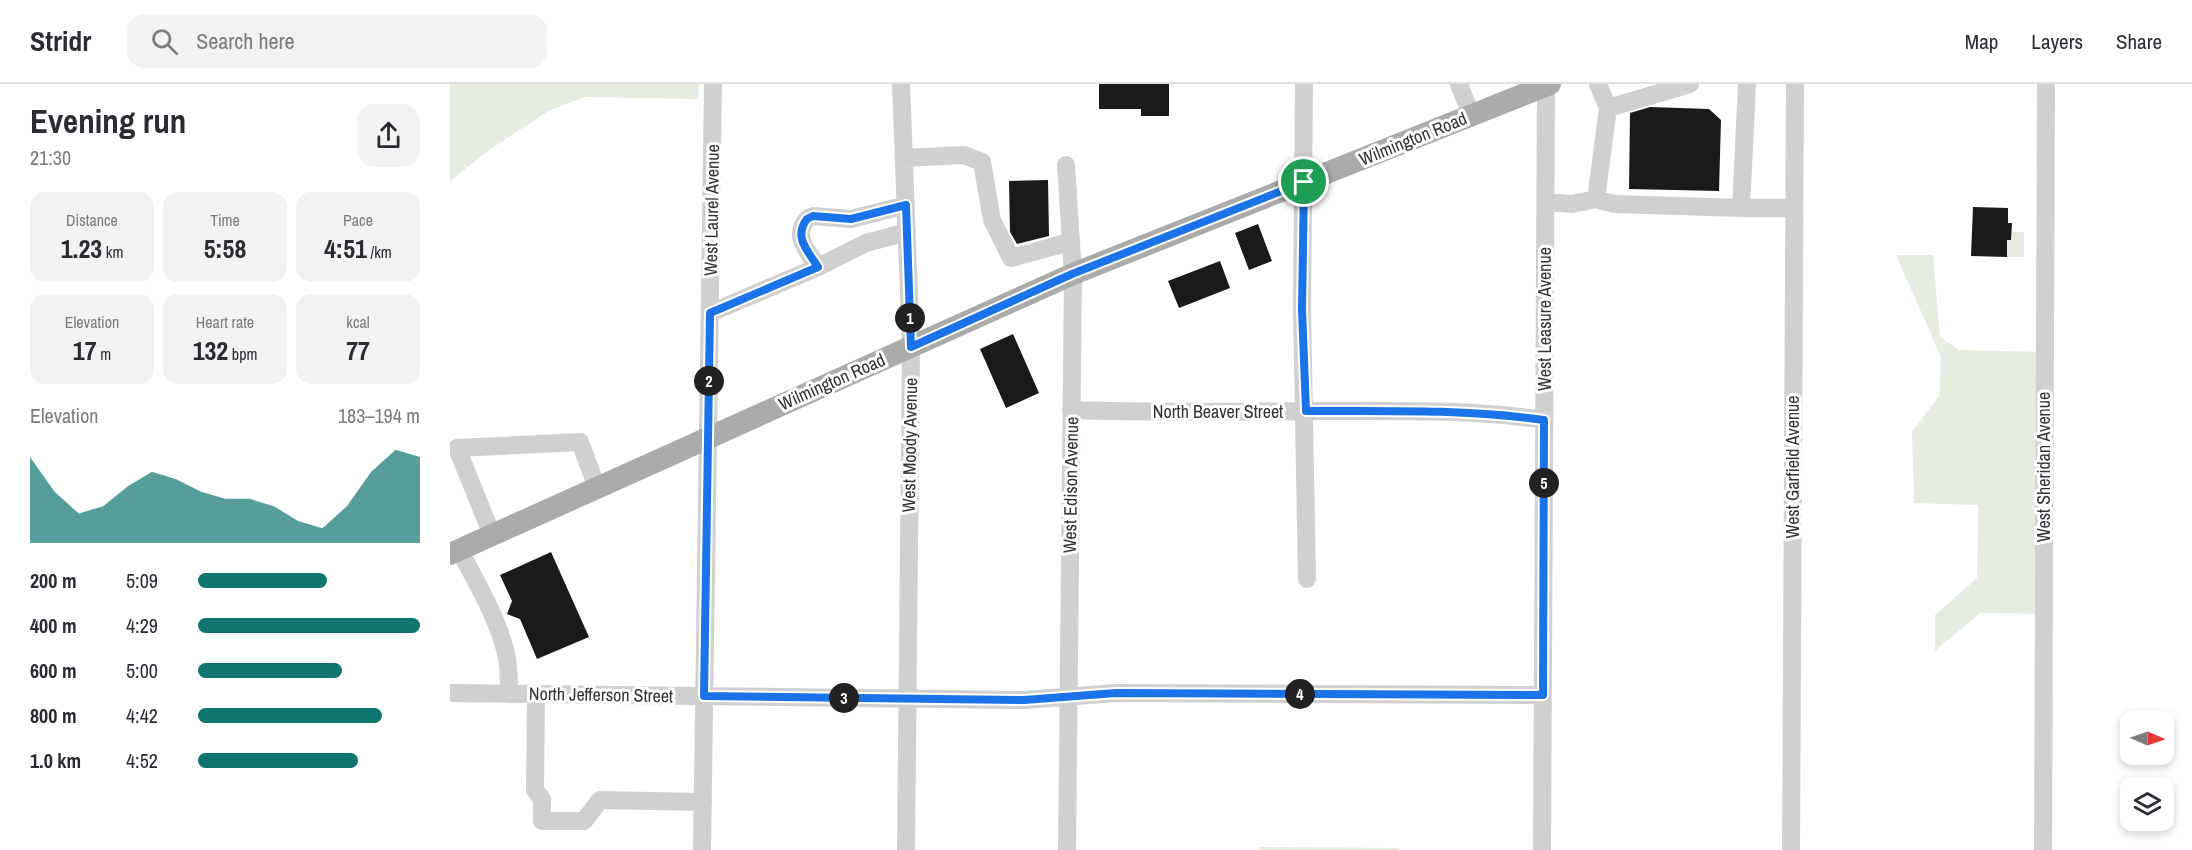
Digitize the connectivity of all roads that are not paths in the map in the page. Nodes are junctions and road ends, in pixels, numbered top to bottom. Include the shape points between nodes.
1 (713, 84) edge
2 (901, 84) edge
3 (1304, 84) edge
4 (1459, 84) edge
5 (1598, 84) edge
6 (1690, 84) edge
7 (1747, 84) edge
8 (1795, 84) edge
9 (2046, 84) edge
10 (1548, 85) edge
11 (1608, 108) junction
12 (1472, 116) junction
13 (904, 158) junction
14 (1066, 165) dead end
15 (1304, 182) junction
16 (1596, 199) junction
17 (1546, 202) junction
18 (906, 205) junction
19 (1741, 207) junction
20 (1794, 208) junction
21 (907, 232) junction
22 (1070, 242) junction
23 (818, 267) junction
24 (1072, 274) junction
25 (710, 313) junction
26 (911, 347) junction
27 (1071, 410) junction
28 (1306, 411) junction
29 (1544, 420) junction
30 (708, 438) junction
31 (597, 488) junction
32 (492, 535) junction
33 (454, 552) edge
34 (1307, 579) dead end
35 (450, 693) edge
36 (509, 694) junction
37 (536, 694) junction
38 (1543, 695) junction
39 (704, 696) junction
40 (1069, 697) junction
41 (908, 699) junction
42 (703, 802) junction
43 (702, 850) edge
44 (906, 850) edge
45 (1068, 850) edge
46 (1542, 850) edge
47 (1791, 850) edge
48 (2043, 850) edge

1 - 25 street, West Laurel Avenue
2 - 13 street, West Moody Avenue
3 - 15 street
4 - 12 street
5 - 11 street
6 - 11 street
7 - 19 street
8 - 20 street, West Garfield Avenue
9 - 48 street, West Sheridan Avenue
10 - 12 main road, Wilmington Road
10 - 17 street, West Leasure Avenue
11 - 16 street
12 - 15 main road, Wilmington Road
13 - 18 street, West Moody Avenue
13 - 22 street via 964,155 982,162 992,220 1011,258
14 - 22 street, West Edison Avenue
15 - 24 main road, Wilmington Road
15 - 28 street via 1302,309
16 - 17 street via 1572,204
16 - 19 street via 1614,204
17 - 29 street, West Leasure Avenue
18 - 21 street, West Moody Avenue
18 - 23 street via 851,219 807,219 800,240
19 - 20 street
20 - 47 street, West Garfield Avenue
21 - 23 street via 866,243
21 - 26 street, West Moody Avenue
22 - 24 street, West Edison Avenue
23 - 25 street
24 - 26 main road, Wilmington Road
24 - 27 street, West Edison Avenue
25 - 30 street, West Laurel Avenue
26 - 30 main road, Wilmington Road
26 - 41 street, West Moody Avenue
27 - 28 street, North Beaver Street
27 - 40 street, West Edison Avenue
28 - 29 street, North Beaver Street via 1475,412
28 - 34 street
29 - 38 street, West Leasure Avenue
30 - 31 main road, Wilmington Road
30 - 39 street, West Laurel Avenue
31 - 32 main road, Wilmington Road
31 - 32 street via 580,442 458,448
32 - 33 main road, Wilmington Road
33 - 36 street via 483,591 508,664
35 - 36 street, North Jefferson Street
36 - 37 street, North Jefferson Street
37 - 39 street, North Jefferson Street
37 - 42 street via 535,790 542,799 542,821 584,821 600,800
38 - 40 street, North Jefferson Street via 1116,693
38 - 46 street, West Leasure Avenue
39 - 41 street, North Jefferson Street
39 - 42 street, West Laurel Avenue
40 - 41 street, North Jefferson Street
40 - 45 street, West Edison Avenue
41 - 44 street, West Moody Avenue
42 - 43 street, West Laurel Avenue

